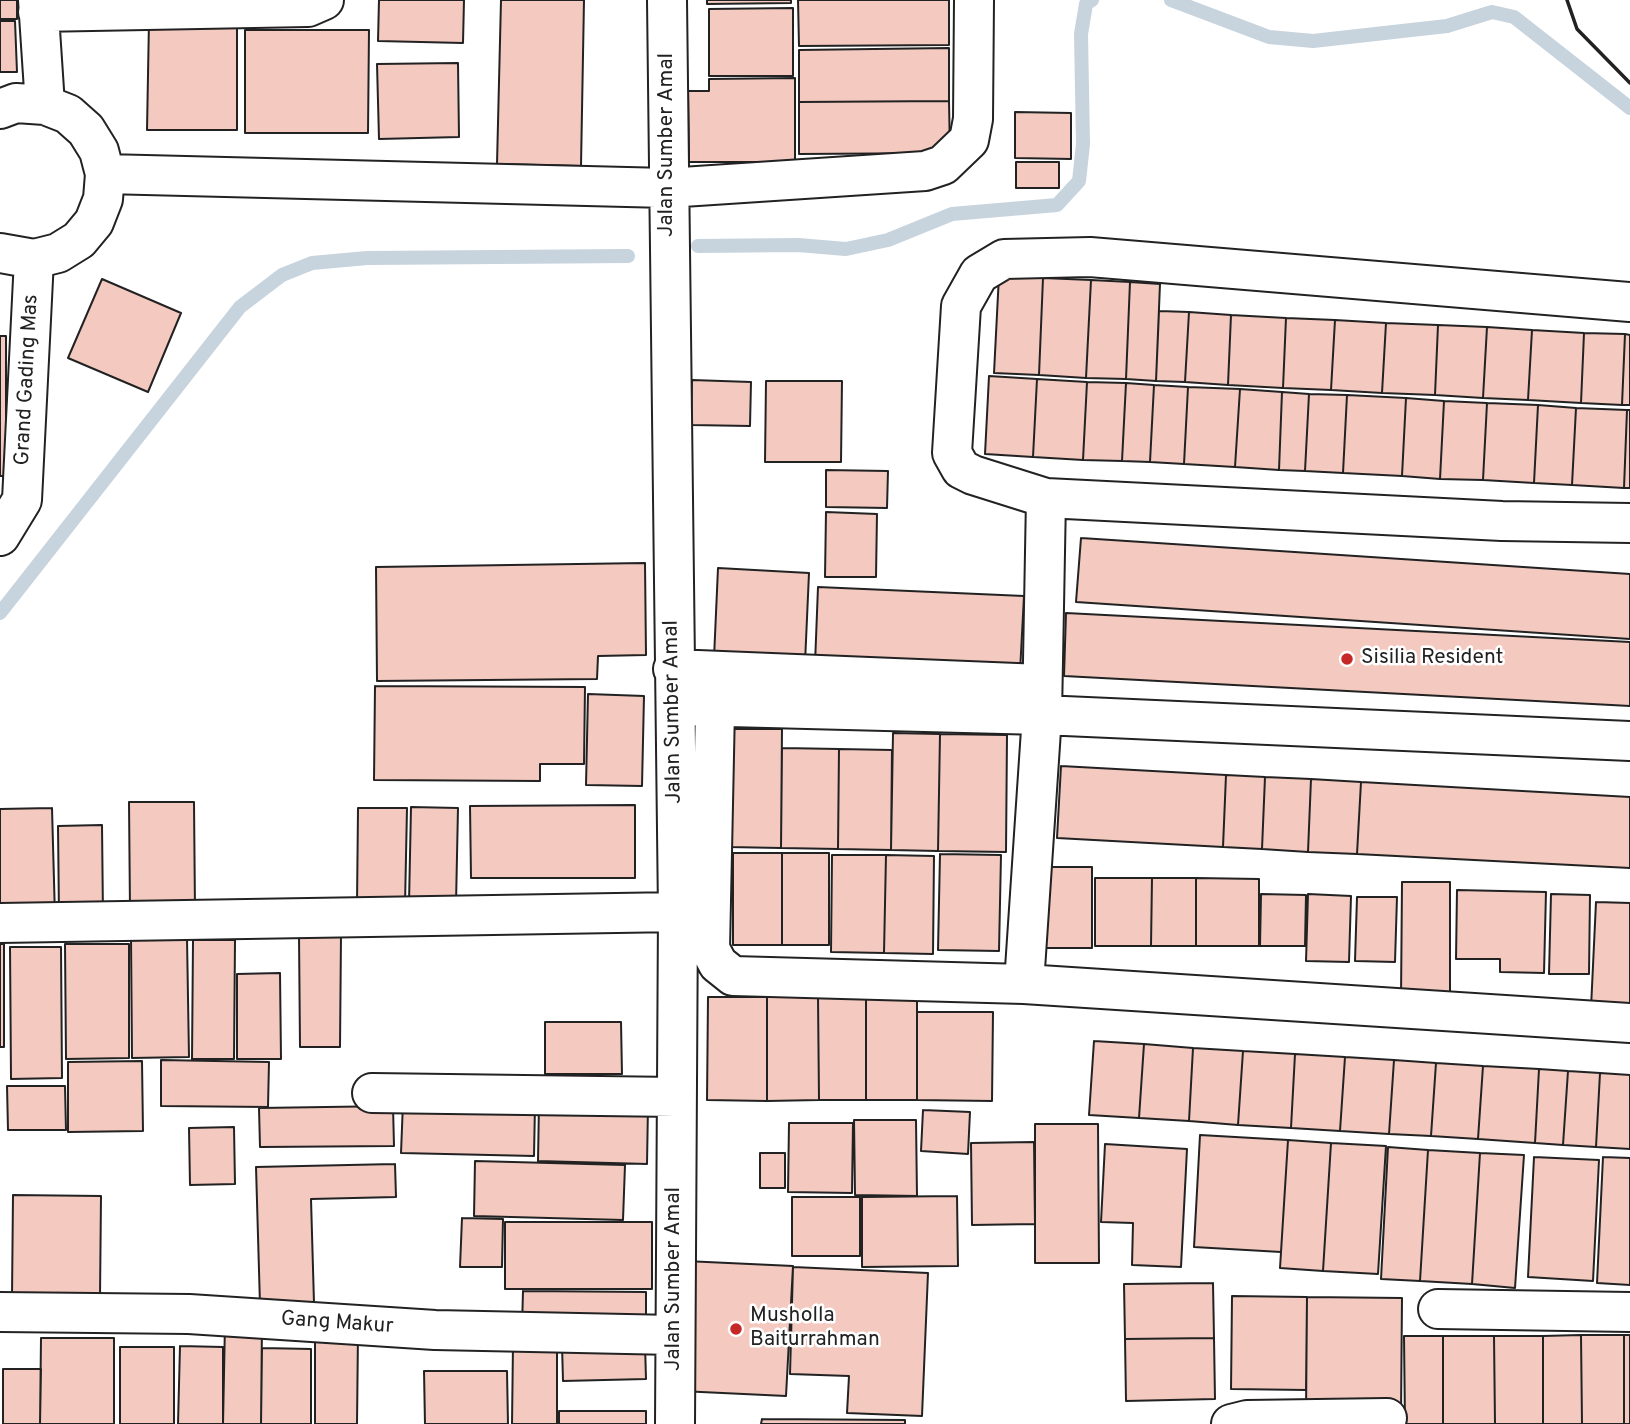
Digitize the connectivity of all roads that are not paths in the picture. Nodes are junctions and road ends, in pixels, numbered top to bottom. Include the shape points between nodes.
1 (324, 0) edge
2 (667, 0) edge
3 (974, 0) edge
4 (38, 6) edge
5 (45, 104) junction
6 (0, 109) edge
7 (105, 174) junction
8 (667, 188) junction
9 (17, 256) edge
10 (1630, 302) edge
11 (1046, 498) junction
12 (11, 500) edge
13 (1630, 523) edge
14 (0, 537) edge
15 (674, 687) junction
16 (1042, 700) junction
17 (715, 707) junction
18 (1630, 741) edge
19 (678, 912) junction
20 (0, 923) edge
21 (1024, 984) junction
22 (1630, 1023) edge
23 (372, 1093) dead end
24 (676, 1097) junction
25 (1438, 1309) dead end
26 (0, 1312) edge
27 (1630, 1312) edge
28 (674, 1335) junction
29 (1387, 1418) dead end
30 (675, 1424) edge
31 (1231, 1424) edge

1 - 4 street via 308,7
2 - 8 street, Jalan Sumber Amal
3 - 8 street via 973,119 969,140 943,165 925,171
4 - 5 street
5 - 6 street via 16,103
5 - 7 street via 68,114 86,130 99,151
7 - 8 street
7 - 9 street via 103,199 86,231 58,253
8 - 15 street, Jalan Sumber Amal
9 - 12 street, Grand Gading Mas
10 - 11 street via 1090,257 1004,259 979,274 961,306 951,453 961,469 973,475
11 - 13 street
11 - 16 street
12 - 14 street, Grand Gading Mas
15 - 16 street
15 - 17 street
15 - 19 street, Jalan Sumber Amal
16 - 17 street
16 - 18 street
16 - 21 street
17 - 21 street via 710,949 718,964 733,976 759,979
19 - 20 street
19 - 24 street, Jalan Sumber Amal
21 - 22 street
23 - 24 street
24 - 28 street, Jalan Sumber Amal
25 - 27 street
26 - 28 street, Gang Makur via 189,1314 435,1330
28 - 30 street, Jalan Sumber Amal
29 - 31 street

